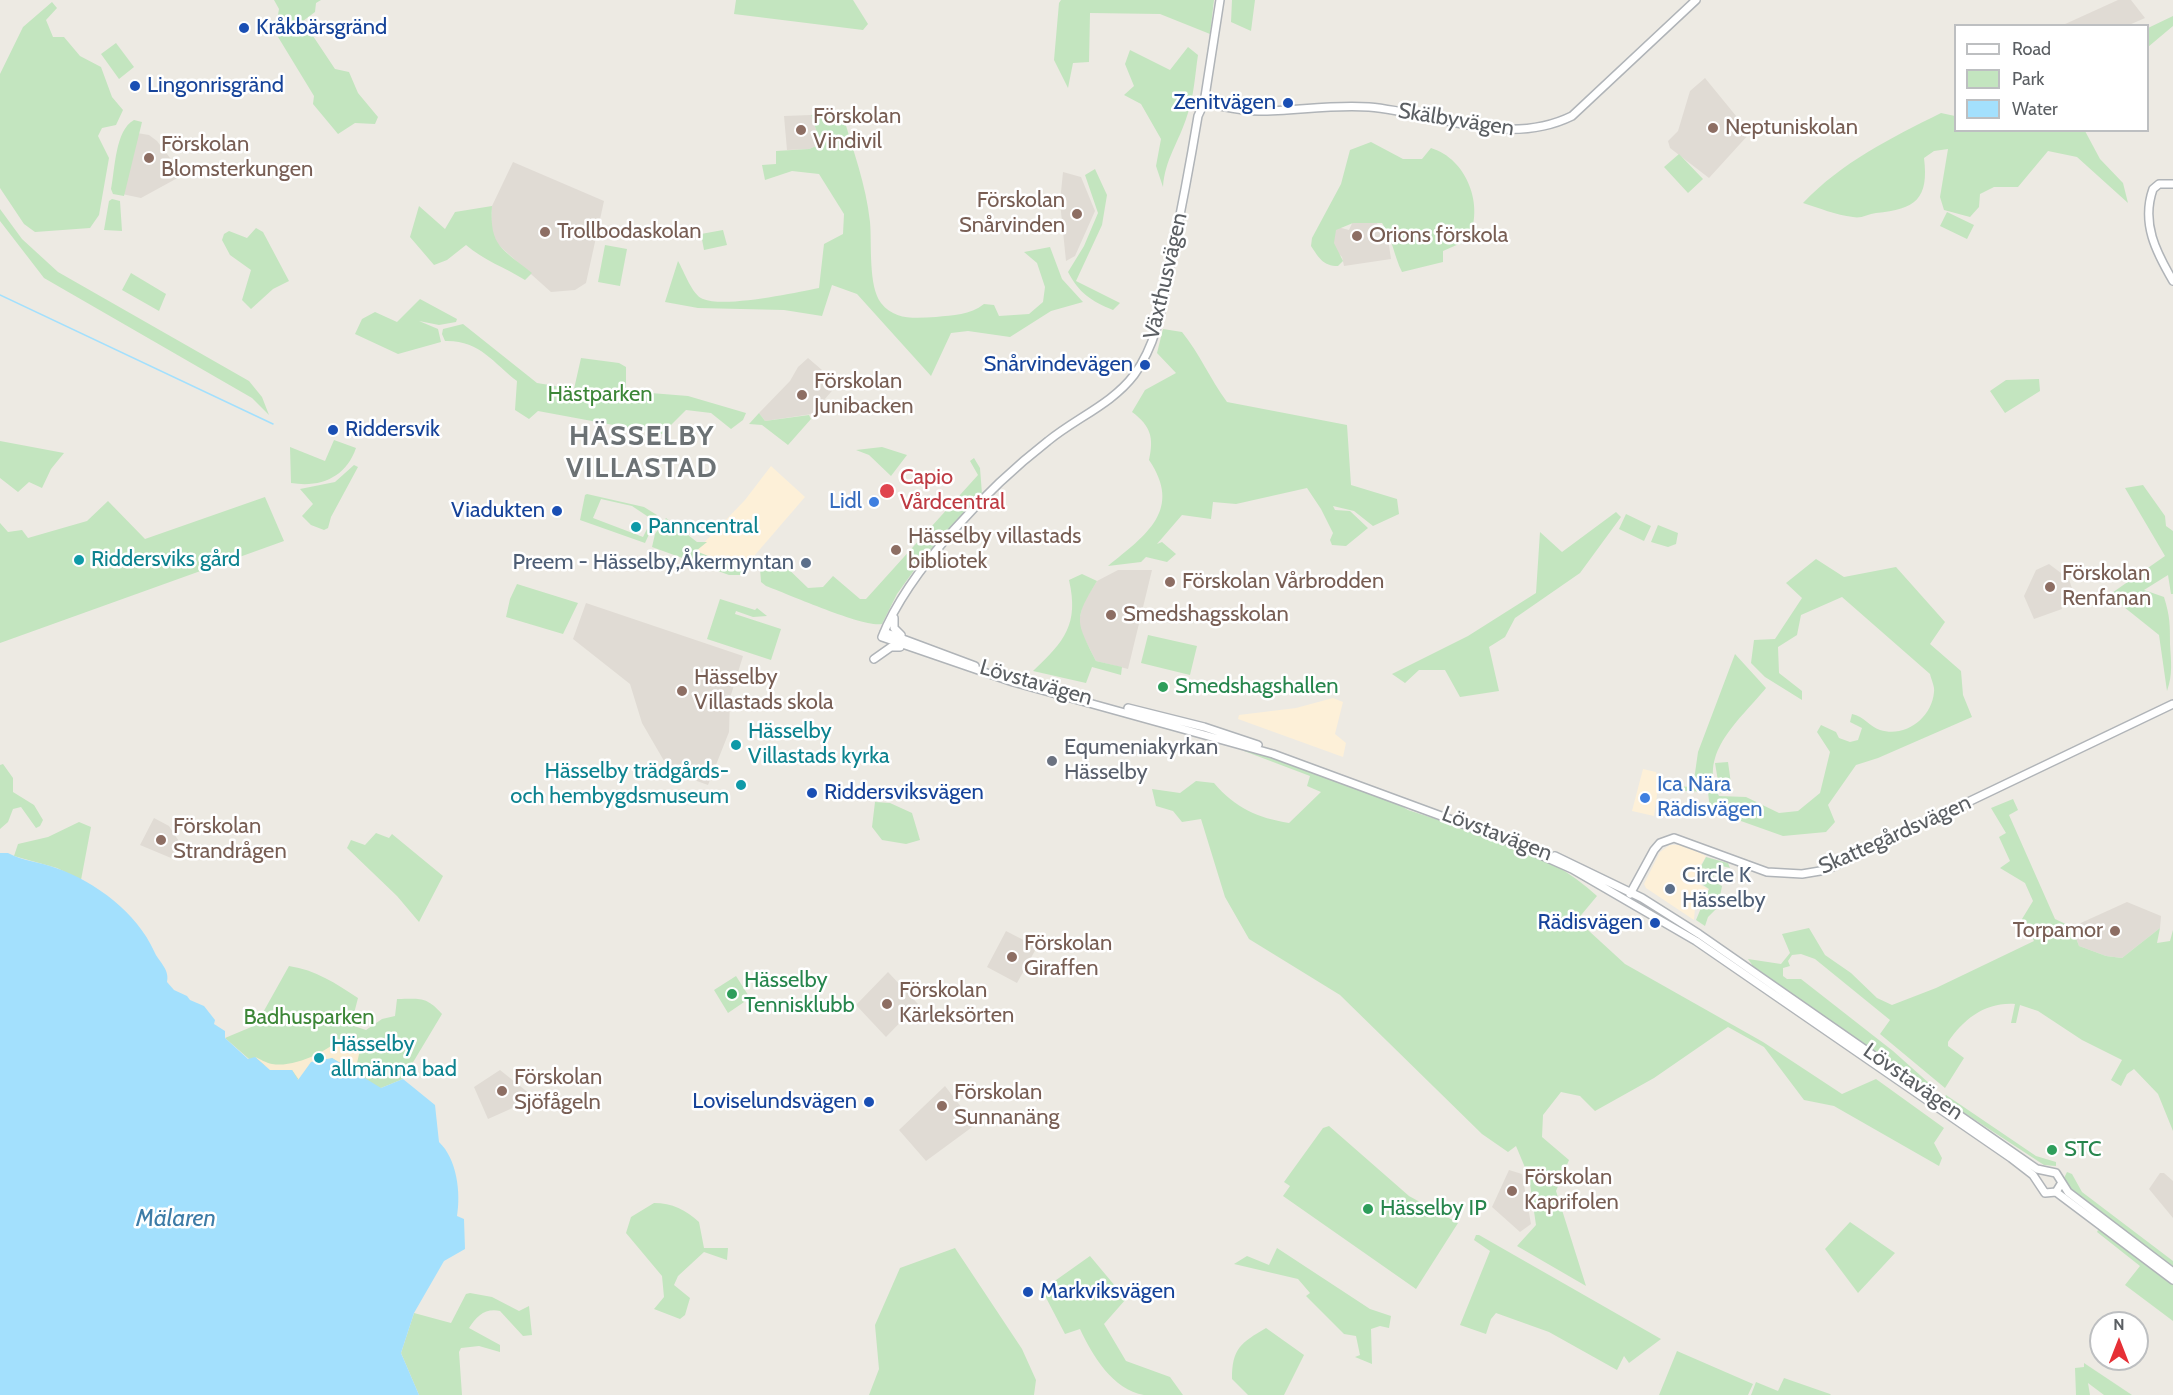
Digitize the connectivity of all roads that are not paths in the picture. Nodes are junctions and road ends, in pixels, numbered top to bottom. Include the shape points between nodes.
1 (1220, 0) edge
2 (1696, 0) edge
3 (1204, 103) junction
4 (2173, 184) edge
5 (2173, 281) edge
6 (903, 595) junction
7 (894, 618) junction
8 (885, 635) junction
9 (916, 646) junction
10 (874, 659) dead end
11 (2173, 704) edge
12 (1629, 896) junction
13 (2046, 1173) junction
14 (2039, 1183) junction
15 (2061, 1184) junction
16 (2056, 1192) junction
17 (2173, 1272) edge
18 (2173, 1280) edge

1 - 3 street, Växthusvägen
2 - 3 street, Skälbyvägen via 1572,116 1546,127 1516,131 1487,128 1371,107 1257,111
3 - 6 street, Växthusvägen via 1198,116 1159,322 1146,356 1117,393 1048,440 989,494 929,559
4 - 5 street via 2159,184 2152,192 2149,217 2151,238
6 - 7 street, Växthusvägen
6 - 8 street, Växthusvägen
7 - 8 street, Växthusvägen
7 - 9 street via 896,632
8 - 9 street, Lövstavägen
9 - 10 street via 891,647
9 - 12 street, Lövstavägen via 1013,682 1273,754 1540,854
11 - 12 street, Skattegårdsvägen via 1826,870 1767,872 1674,838 1654,850
12 - 13 street, Lövstavägen via 1699,934
12 - 14 street, Lövstavägen via 1974,1132
13 - 14 street
13 - 15 street, Lövstavägen via 2056,1173
14 - 16 street, Lövstavägen via 2045,1193
15 - 16 street
15 - 17 street, Lövstavägen
16 - 18 street, Lövstavägen

